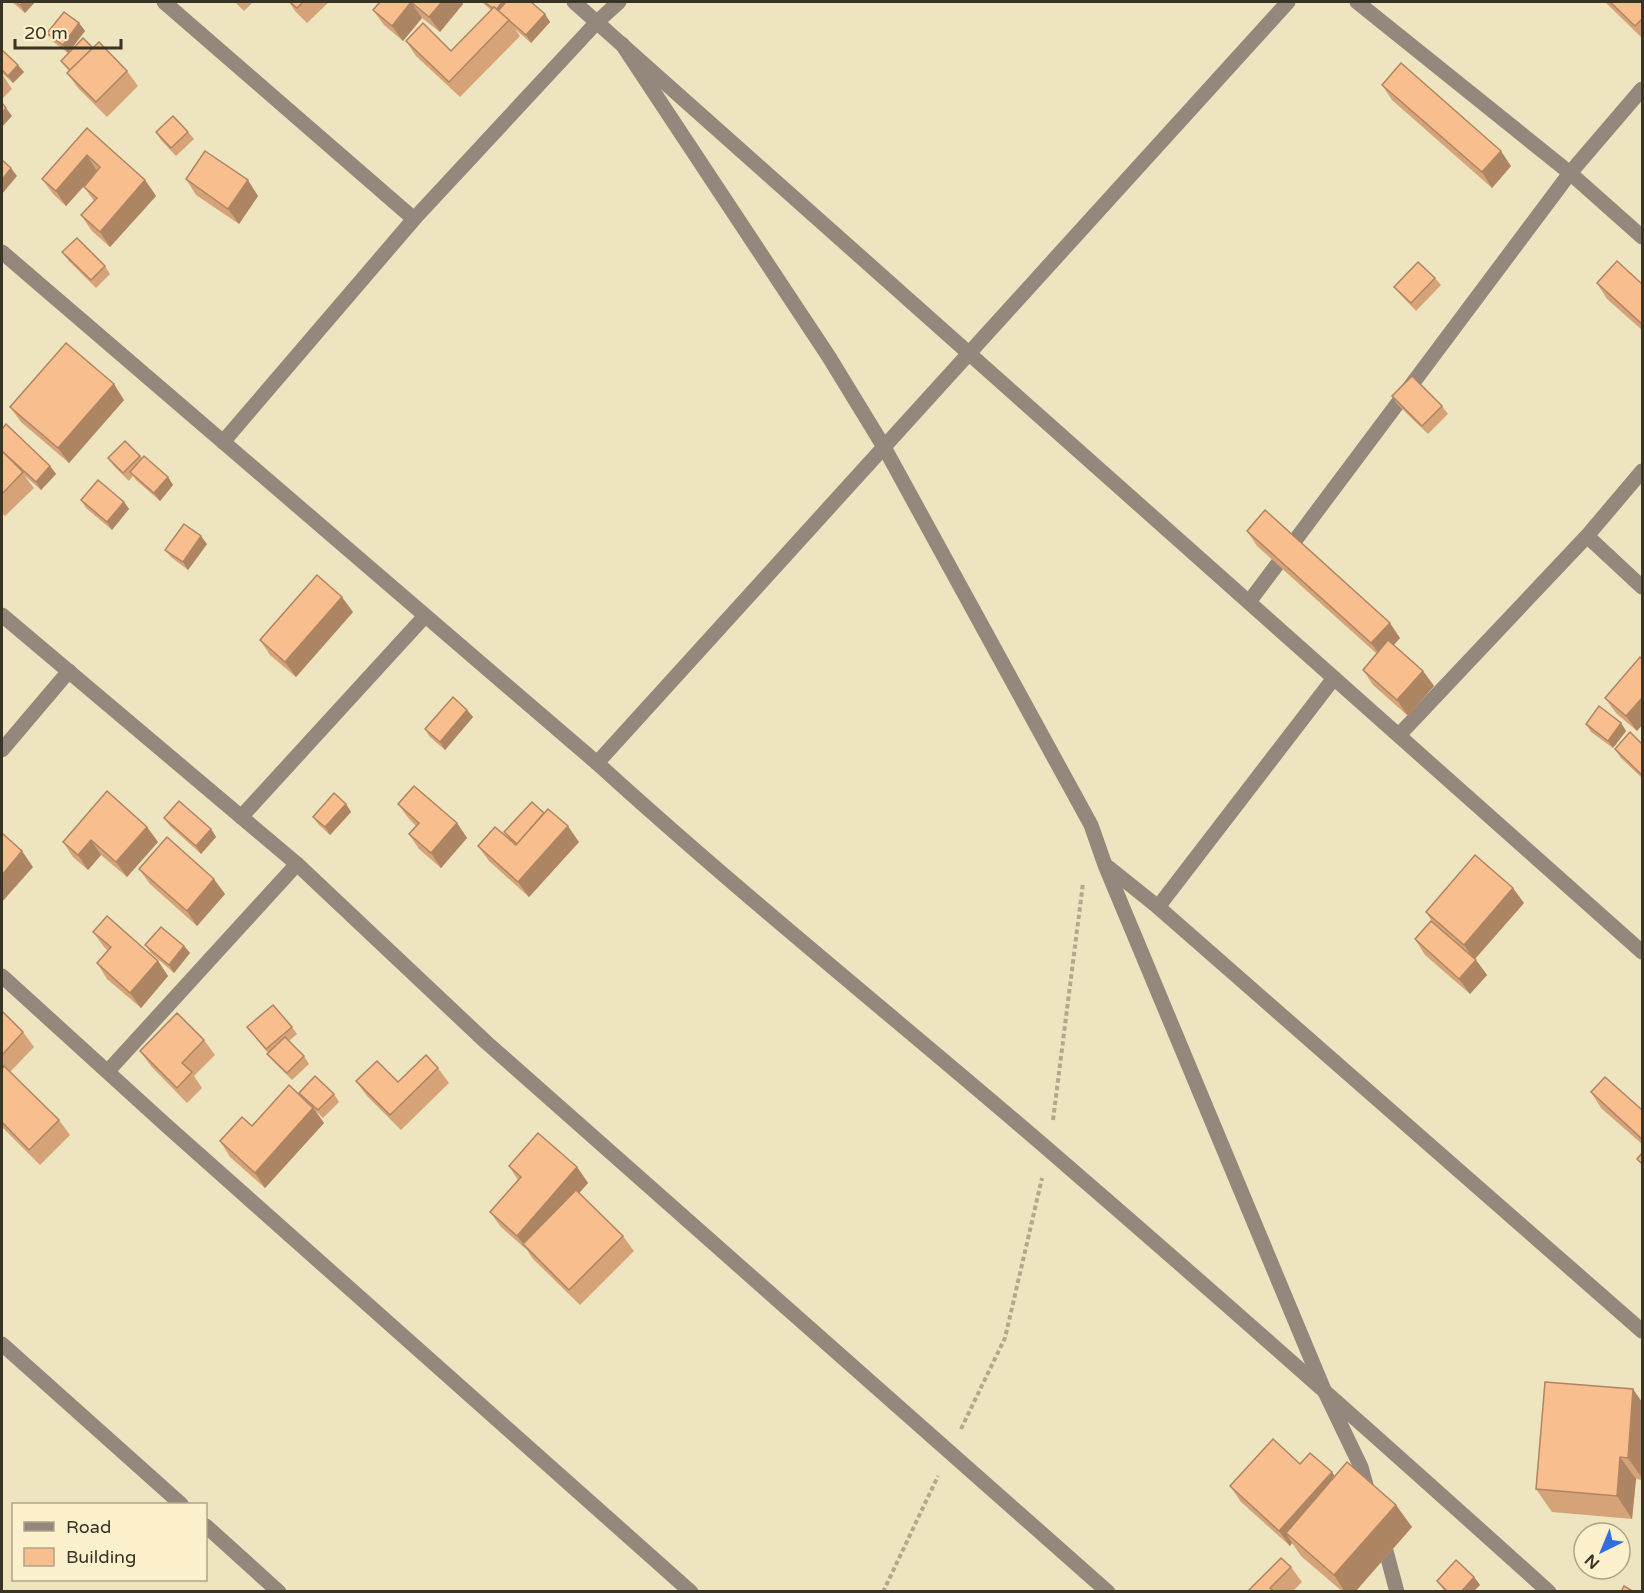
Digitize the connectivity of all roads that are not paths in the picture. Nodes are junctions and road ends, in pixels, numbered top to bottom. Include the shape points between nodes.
1 (164, 2) edge
2 (574, 2) edge
3 (619, 2) edge
4 (1288, 2) edge
5 (1357, 2) edge
6 (597, 22) junction
7 (622, 44) junction
8 (1642, 89) edge
9 (1570, 173) junction
10 (414, 219) junction
11 (1642, 237) edge
12 (2, 252) edge
13 (970, 353) junction
14 (223, 442) junction
15 (884, 447) junction
16 (1642, 471) edge
17 (1587, 536) junction
18 (1642, 587) edge
19 (1249, 602) junction
20 (2, 615) edge
21 (425, 616) junction
22 (69, 671) junction
23 (1334, 678) junction
24 (1399, 735) junction
25 (2, 750) edge
26 (597, 763) junction
27 (241, 817) junction
28 (297, 864) junction
29 (1106, 865) junction
30 (1158, 907) junction
31 (1642, 952) edge
32 (2, 976) edge
33 (108, 1071) junction
34 (1642, 1331) edge
35 (2, 1344) edge
36 (1324, 1390) junction
37 (180, 1503) edge
38 (207, 1527) edge
39 (279, 1592) edge
40 (691, 1592) edge
41 (1108, 1592) edge
42 (1397, 1592) edge
43 (1549, 1592) edge

1 - 10 street
2 - 6 street
3 - 6 street
4 - 13 street
5 - 9 street
6 - 7 street
6 - 10 street
7 - 13 street
7 - 15 street
8 - 9 street
9 - 11 street
9 - 19 street
10 - 14 street
12 - 14 street
13 - 15 street
13 - 19 street
14 - 21 street
15 - 26 street
15 - 29 street via 1091,825
16 - 17 street
17 - 18 street
17 - 24 street
19 - 23 street
20 - 22 street
21 - 26 street
21 - 27 street
22 - 25 street
22 - 27 street
23 - 24 street
23 - 30 street
24 - 31 street
26 - 36 street via 679,838 1049,1150
27 - 28 street
28 - 33 street
28 - 41 street via 487,1043
29 - 30 street
29 - 36 street
30 - 34 street
32 - 33 street
33 - 40 street
35 - 37 street
36 - 42 street via 1361,1467
36 - 43 street
38 - 39 street

